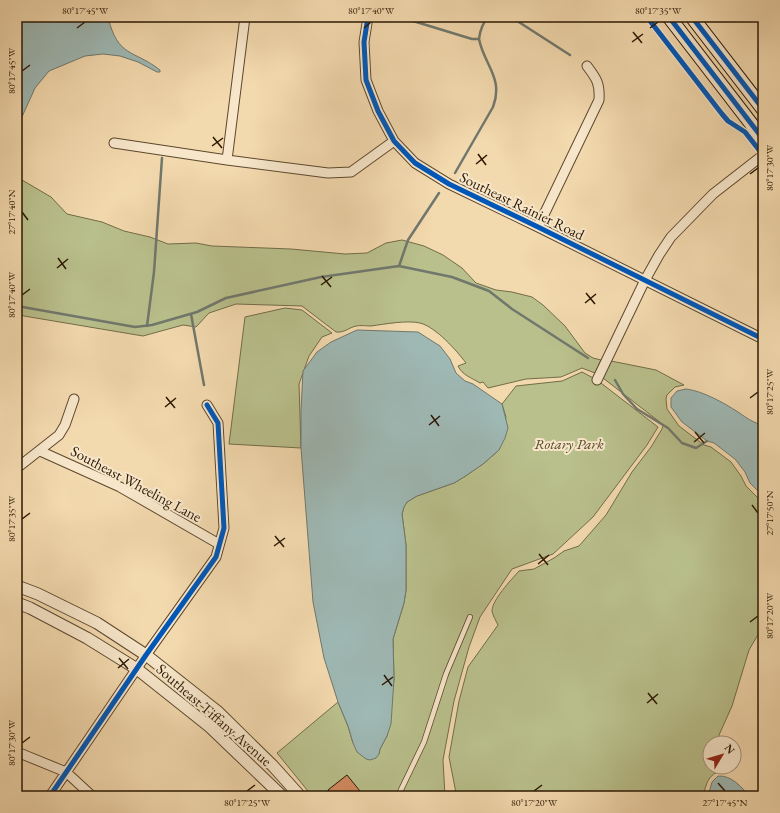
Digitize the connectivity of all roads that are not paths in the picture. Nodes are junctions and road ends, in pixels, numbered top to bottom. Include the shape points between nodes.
1 (245, 17) edge
2 (368, 17) edge
3 (669, 17) edge
4 (692, 17) edge
5 (587, 66) dead end
6 (763, 109) edge
7 (763, 139) edge
8 (394, 141) junction
9 (114, 143) dead end
10 (763, 155) edge
11 (227, 160) junction
12 (538, 227) junction
13 (645, 280) junction
14 (763, 339) edge
15 (597, 380) dead end
16 (74, 399) dead end
17 (207, 405) dead end
18 (40, 450) junction
19 (17, 468) edge
20 (219, 544) junction
21 (17, 586) edge
22 (17, 603) edge
23 (470, 616) dead end
24 (146, 655) junction
25 (137, 669) junction
26 (17, 752) edge
27 (66, 772) junction
28 (50, 796) edge
29 (92, 796) edge
30 (282, 796) edge
31 (300, 796) edge
32 (398, 796) edge

1 - 11 street
2 - 8 street, Southeast Rainier Road via 364,42 366,80 378,111
3 - 7 main road
4 - 6 main road
5 - 12 street via 596,77 600,88 599,100
8 - 11 street via 351,172 313,172
8 - 12 street, Southeast Rainier Road via 415,163 449,184
9 - 11 street
10 - 13 street via 723,186 684,223 671,237
12 - 13 street, Southeast Rainier Road
13 - 14 street, Southeast Rainier Road
13 - 15 street
16 - 18 street via 66,425 59,435
17 - 20 street via 218,423 224,528
18 - 19 street
18 - 20 street, Southeast Wheeling Lane via 120,487
20 - 24 street via 216,557
21 - 24 street, Southeast Tiffany Avenue via 97,623
22 - 25 street, Southeast Tiffany Avenue via 86,638
23 - 32 lane via 446,674 424,742
24 - 25 street
24 - 31 street, Southeast Tiffany Avenue via 217,711
25 - 27 street
25 - 30 street, Southeast Tiffany Avenue via 210,727
26 - 27 street
27 - 28 street
27 - 29 street

